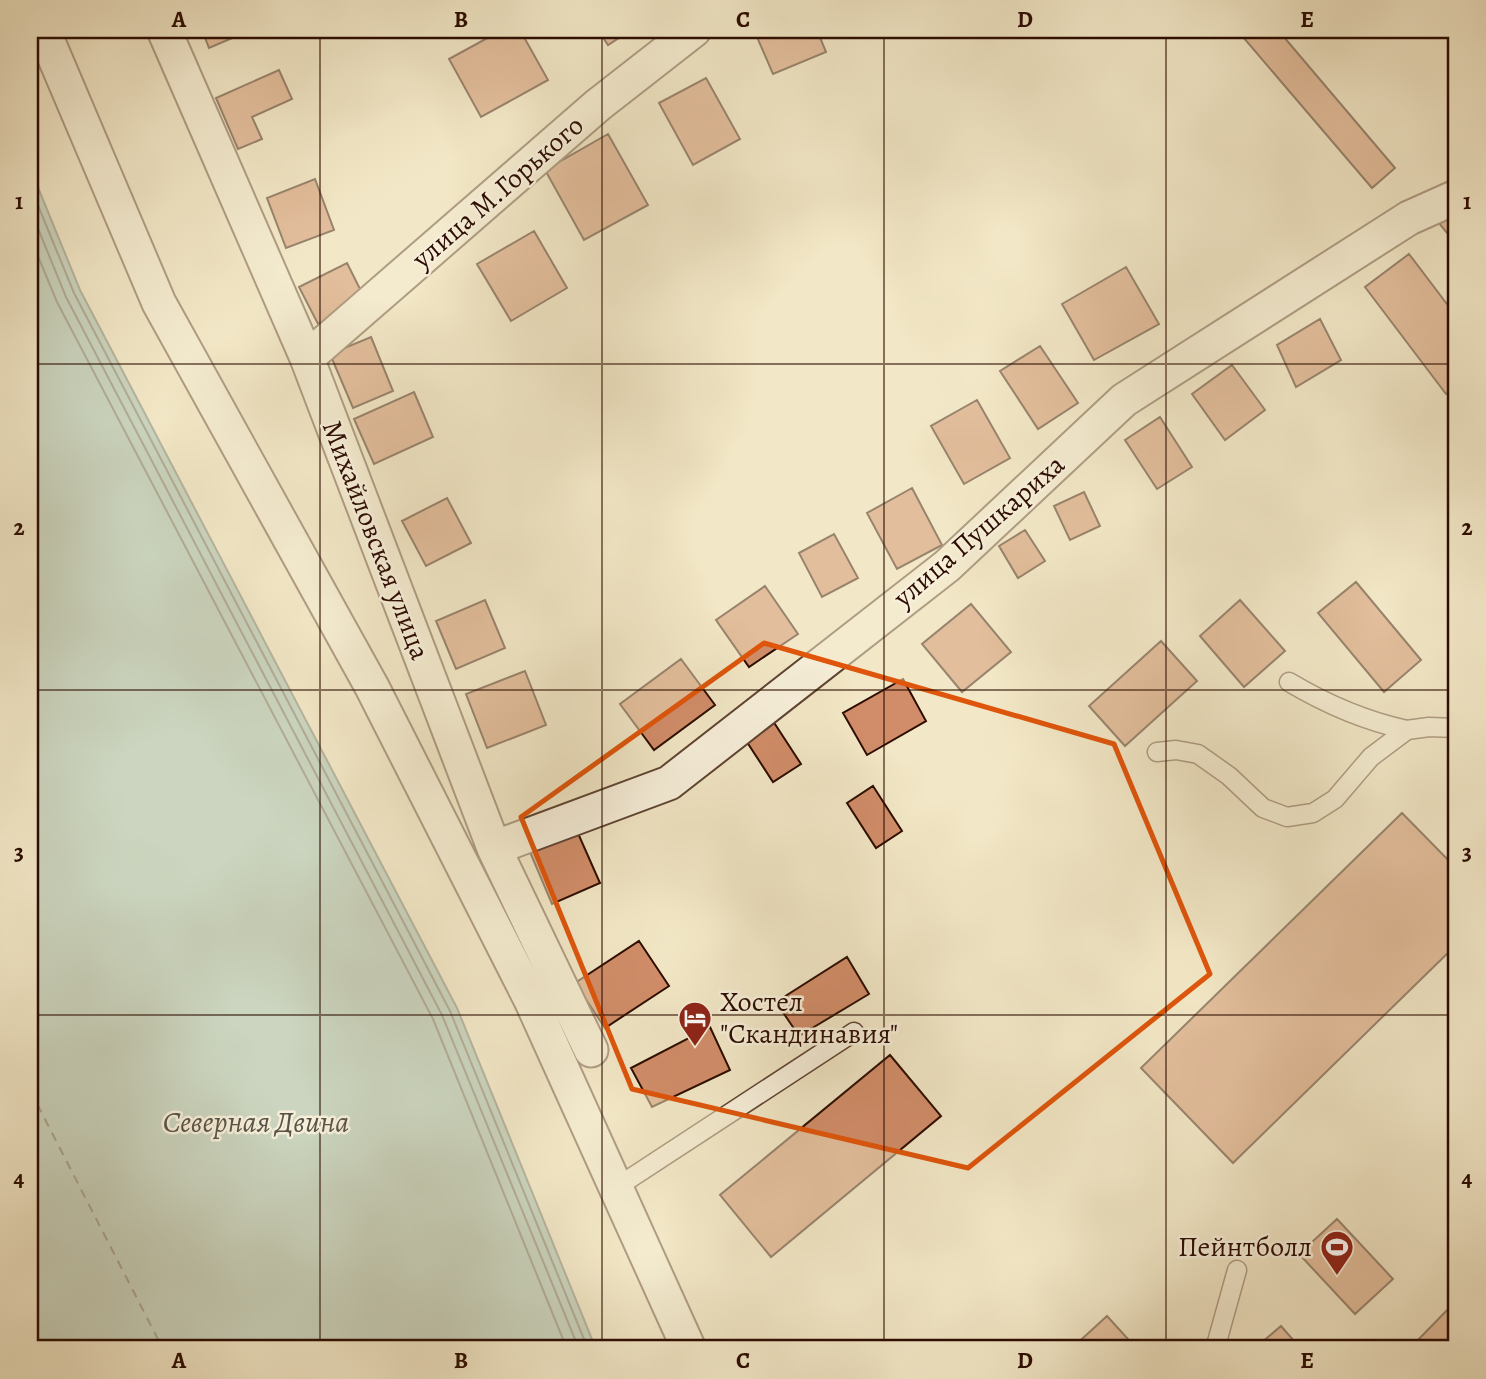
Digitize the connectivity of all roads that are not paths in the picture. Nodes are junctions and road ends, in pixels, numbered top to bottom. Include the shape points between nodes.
1 (43, 30) edge
2 (164, 30) edge
3 (694, 30) edge
4 (1456, 197) edge
5 (307, 358) junction
6 (1289, 682) dead end
7 (1456, 728) edge
8 (1407, 730) junction
9 (1157, 752) dead end
10 (494, 848) junction
11 (854, 1032) dead end
12 (591, 1050) dead end
13 (617, 1187) junction
14 (1237, 1270) dead end
15 (688, 1349) edge
16 (1215, 1349) edge

1 - 13 street via 159,303 372,687 531,1000
2 - 5 street, Михайловская улица
3 - 5 street, улица М.Горького via 598,105
4 - 10 street, улица Пушкариха via 1409,219 1124,400 947,566 668,783
5 - 10 street, Михайловская улица
6 - 8 lane via 1315,698
7 - 8 lane
8 - 9 lane via 1371,757 1335,799 1313,813 1287,817 1264,807 1198,754
10 - 12 street, Михайловская улица
11 - 13 lane
13 - 15 street
14 - 16 lane

